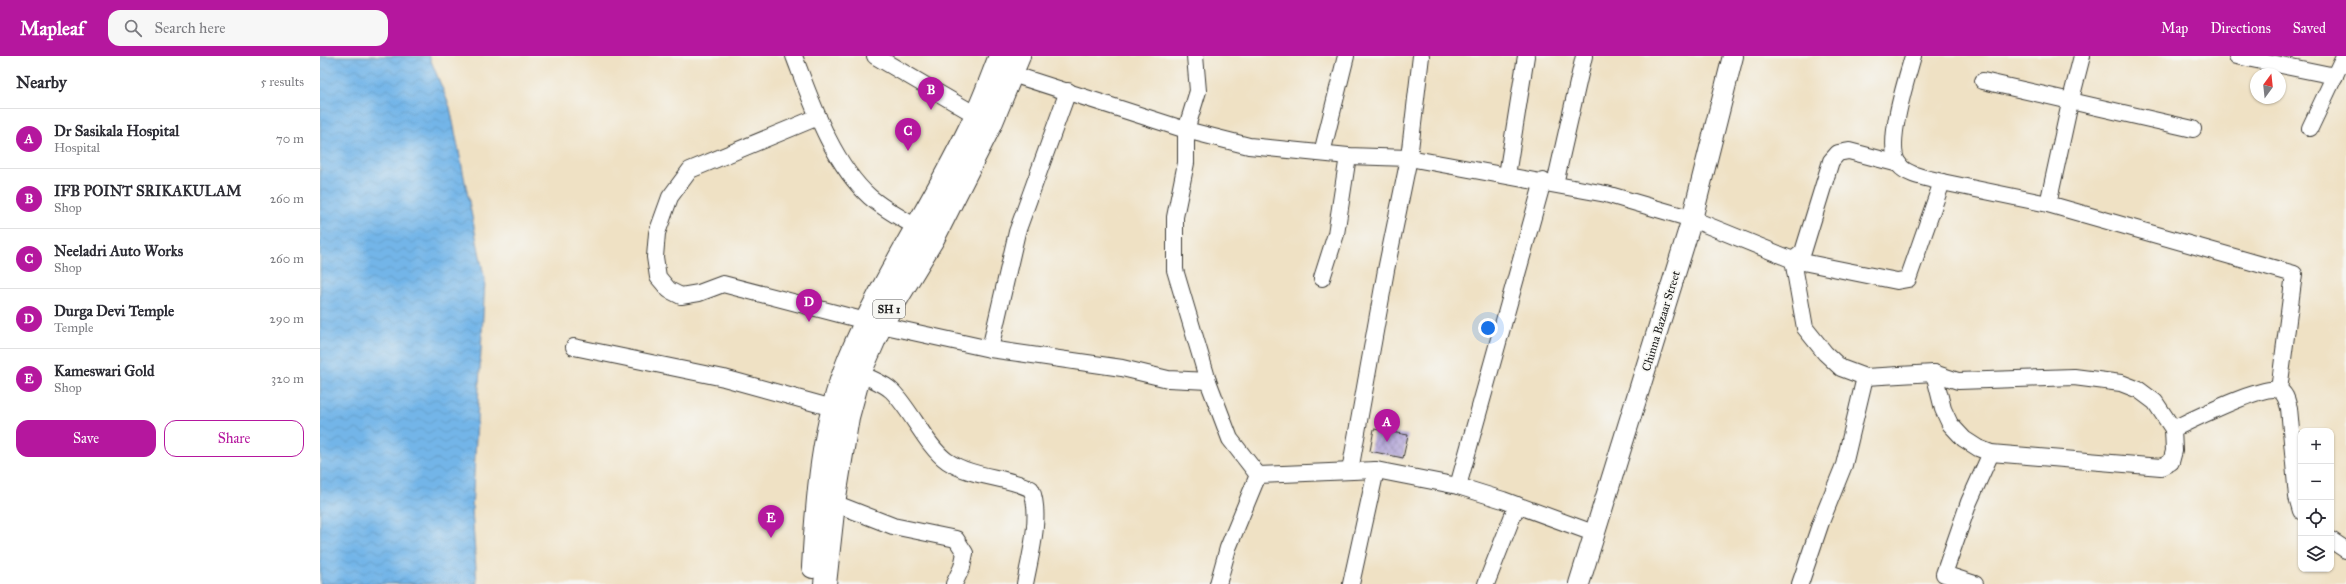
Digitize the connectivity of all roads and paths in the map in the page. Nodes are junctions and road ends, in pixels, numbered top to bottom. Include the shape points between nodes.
1 (794, 56) edge
2 (875, 56) edge
3 (1000, 56) edge
4 (1195, 56) edge
5 (1346, 56) edge
6 (1421, 56) edge
7 (1526, 56) edge
8 (1584, 56) edge
9 (1733, 56) edge
10 (1913, 56) edge
11 (2082, 56) edge
12 (2237, 56) edge
13 (2344, 56) edge
14 (1015, 65) edge
15 (2335, 76) junction
16 (1983, 81) dead end
17 (1068, 91) junction
18 (2070, 103) junction
19 (976, 115) junction
20 (818, 117) junction
21 (2310, 128) dead end
22 (2193, 129) dead end
23 (1186, 130) junction
24 (1322, 153) junction
25 (1348, 156) junction
26 (1409, 158) junction
27 (1899, 164) junction
28 (1506, 175) junction
29 (1549, 182) junction
30 (1942, 182) junction
31 (2048, 204) junction
32 (1692, 219) junction
33 (916, 228) junction
34 (1792, 260) junction
35 (1322, 278) dead end
36 (873, 323) junction
37 (574, 347) dead end
38 (990, 350) junction
39 (860, 373) junction
40 (1934, 373) junction
41 (1864, 377) junction
42 (1208, 381) junction
43 (2279, 390) junction
44 (833, 408) junction
45 (2173, 429) junction
46 (1991, 453) junction
47 (1376, 470) junction
48 (1350, 471) junction
49 (1258, 475) junction
50 (1458, 486) junction
51 (2298, 500) edge
52 (834, 504) junction
53 (1517, 505) junction
54 (1596, 534) junction
55 (2334, 542) edge
56 (2346, 550) edge
57 (1942, 579) edge
58 (812, 584) edge
59 (825, 584) edge
60 (954, 584) edge
61 (1025, 584) edge
62 (1218, 584) edge
63 (1351, 584) edge
64 (1486, 584) edge
65 (1579, 584) edge
66 (1800, 584) edge
67 (1975, 584) edge

1 - 20 street
2 - 19 street
3 - 19 main road, SH 1
4 - 23 street via 1198,92
5 - 24 street
6 - 26 street
7 - 28 street
8 - 29 street
9 - 32 street, Chinna Bazaar Street
10 - 27 street via 1898,110 1893,151
11 - 18 street
12 - 15 street
13 - 15 street
14 - 17 street
14 - 36 main road, SH 1 via 991,124 933,239
15 - 21 street
16 - 18 street
17 - 23 street
17 - 38 street via 1018,232
18 - 22 street
18 - 31 street
19 - 33 main road, SH 1
20 - 33 street via 849,174 871,197
20 - 36 street via 690,170 670,197 657,233 655,257 658,277 669,290 681,296 699,293 723,284
23 - 24 street via 1249,146
23 - 42 street via 1186,163 1175,217 1175,270
24 - 25 street
25 - 26 street
25 - 35 street via 1336,234
26 - 28 street
26 - 48 street
27 - 30 street via 1909,172
27 - 34 street via 1849,151 1838,153 1831,161 1803,252
28 - 29 street
29 - 32 street via 1606,194
29 - 50 street
30 - 31 street
30 - 34 street via 1908,279 1897,281
31 - 43 street via 2294,274
32 - 34 street
32 - 54 street, Chinna Bazaar Street
33 - 36 main road, SH 1
34 - 41 street via 1805,328 1841,368
36 - 38 street
36 - 39 main road, SH 1
36 - 44 main road, SH 1 via 848,360
37 - 44 street via 724,378
38 - 42 street via 1122,368 1168,379
39 - 52 main road, SH 1 via 848,417
39 - 61 street via 891,390 947,461 964,469 1019,483 1031,489 1036,499
40 - 41 street
40 - 45 street via 1958,381 2074,377 2121,383 2139,390 2155,402
40 - 46 street via 1943,409 1950,424 1964,439
41 - 66 street via 1844,465
42 - 49 street via 1230,439
43 - 45 street via 2270,388
43 - 51 street via 2286,396 2290,408
44 - 58 main road, SH 1 via 823,451 816,501
45 - 46 street via 2174,451 2171,462 2160,467
46 - 57 street via 1969,502
47 - 48 street
47 - 50 street
47 - 63 street
48 - 49 street
49 - 62 street via 1228,548
50 - 53 street
52 - 59 main road, SH 1
52 - 60 street via 893,526 956,539 965,553
53 - 54 street
53 - 64 street
54 - 65 street, Chinna Bazaar Street
55 - 56 street
57 - 67 street

